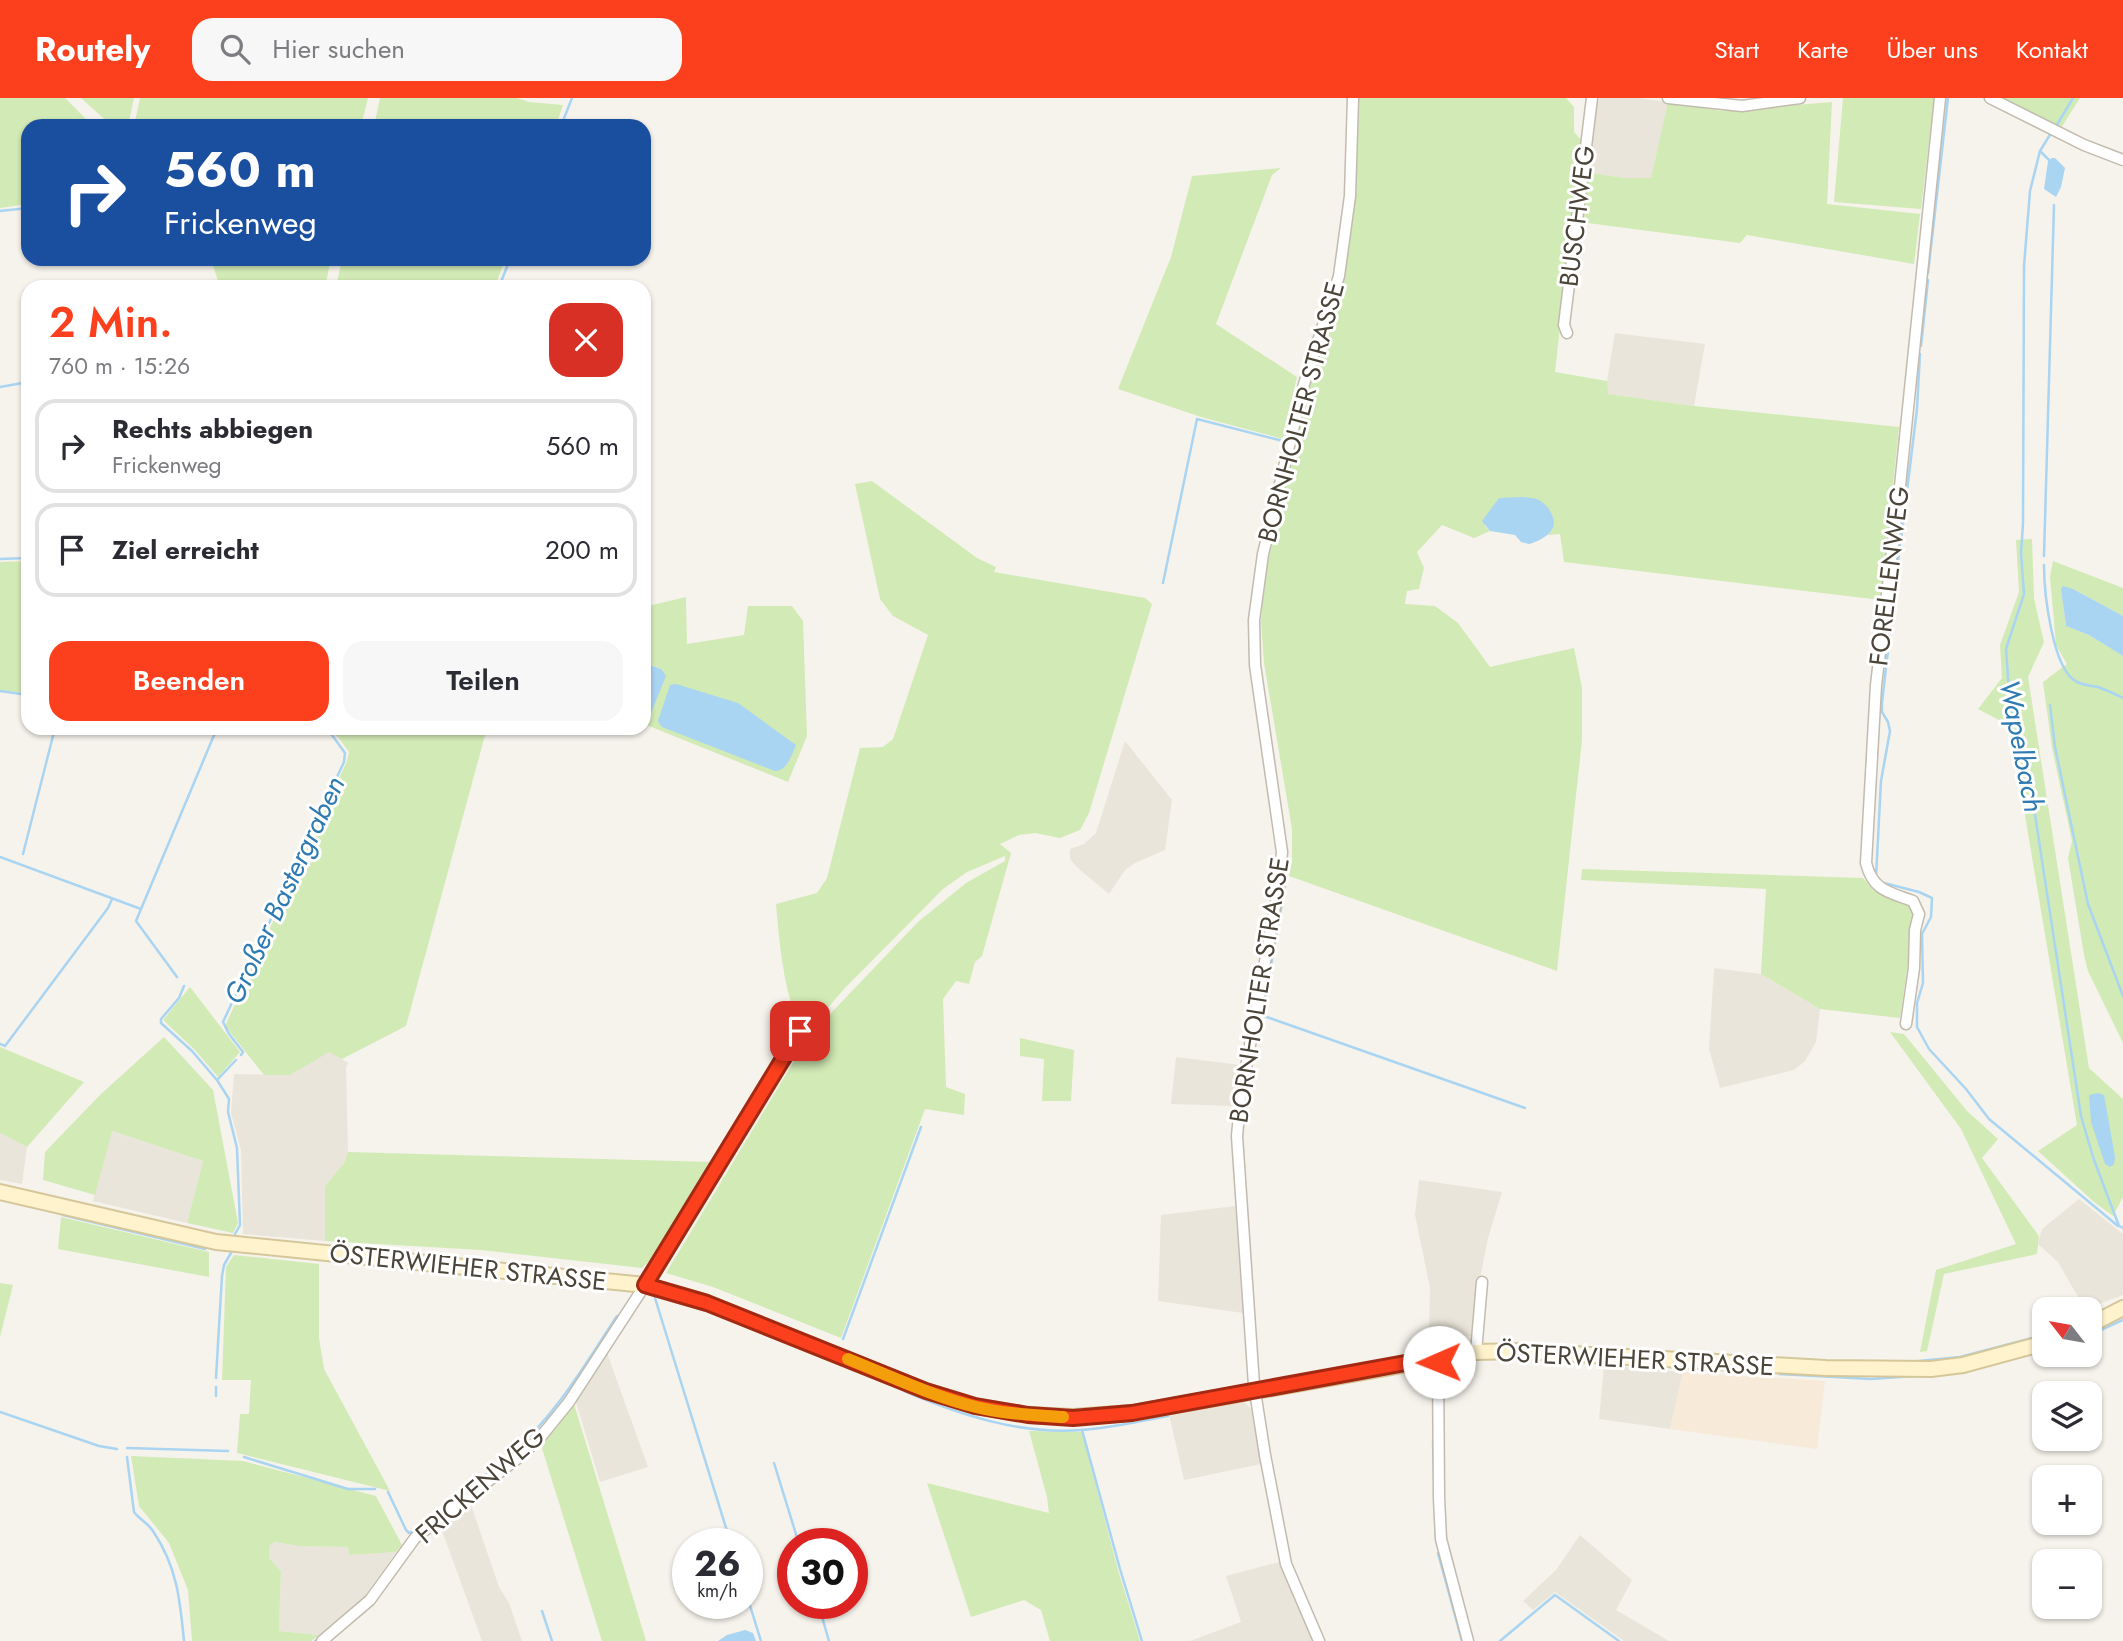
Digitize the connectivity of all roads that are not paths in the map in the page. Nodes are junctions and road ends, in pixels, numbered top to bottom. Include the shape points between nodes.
1 (1353, 98) edge
2 (1592, 98) edge
3 (1668, 98) edge
4 (1800, 98) edge
5 (1940, 98) edge
6 (1990, 98) edge
7 (2123, 160) edge
8 (1567, 333) dead end
9 (1906, 1024) dead end
10 (800, 1031) dead end
11 (0, 1192) edge
12 (1482, 1282) dead end
13 (645, 1285) junction
14 (2123, 1308) edge
15 (2102, 1319) edge
16 (2032, 1346) edge
17 (1476, 1352) junction
18 (1438, 1357) junction
19 (1254, 1391) junction
20 (321, 1641) edge
21 (1319, 1641) edge
22 (1468, 1641) edge

1 - 19 street, BORNHOLTER STRASSE via 1350,196 1339,276 1304,384 1263,554 1254,620 1255,664 1282,852 1237,1136
2 - 8 street, BUSCHWEG via 1563,325
3 - 4 street via 1742,106
5 - 9 street, FORELLENWEG via 1876,685 1866,863 1877,887 1913,901 1919,914
6 - 7 street
10 - 13 street, FRICKENWEG
11 - 13 street, ÖSTERWIEHER STRASSE via 216,1242
12 - 17 street
13 - 19 street, ÖSTERWIEHER STRASSE via 707,1303 926,1391 1001,1412 1096,1417
13 - 20 street, FRICKENWEG via 569,1402 539,1439 415,1538 370,1600
14 - 15 street
16 - 17 street, ÖSTERWIEHER STRASSE via 1931,1369
17 - 18 street, ÖSTERWIEHER STRASSE
18 - 19 street, ÖSTERWIEHER STRASSE
18 - 22 street via 1441,1539
19 - 21 street, BORNHOLTER STRASSE via 1281,1546

